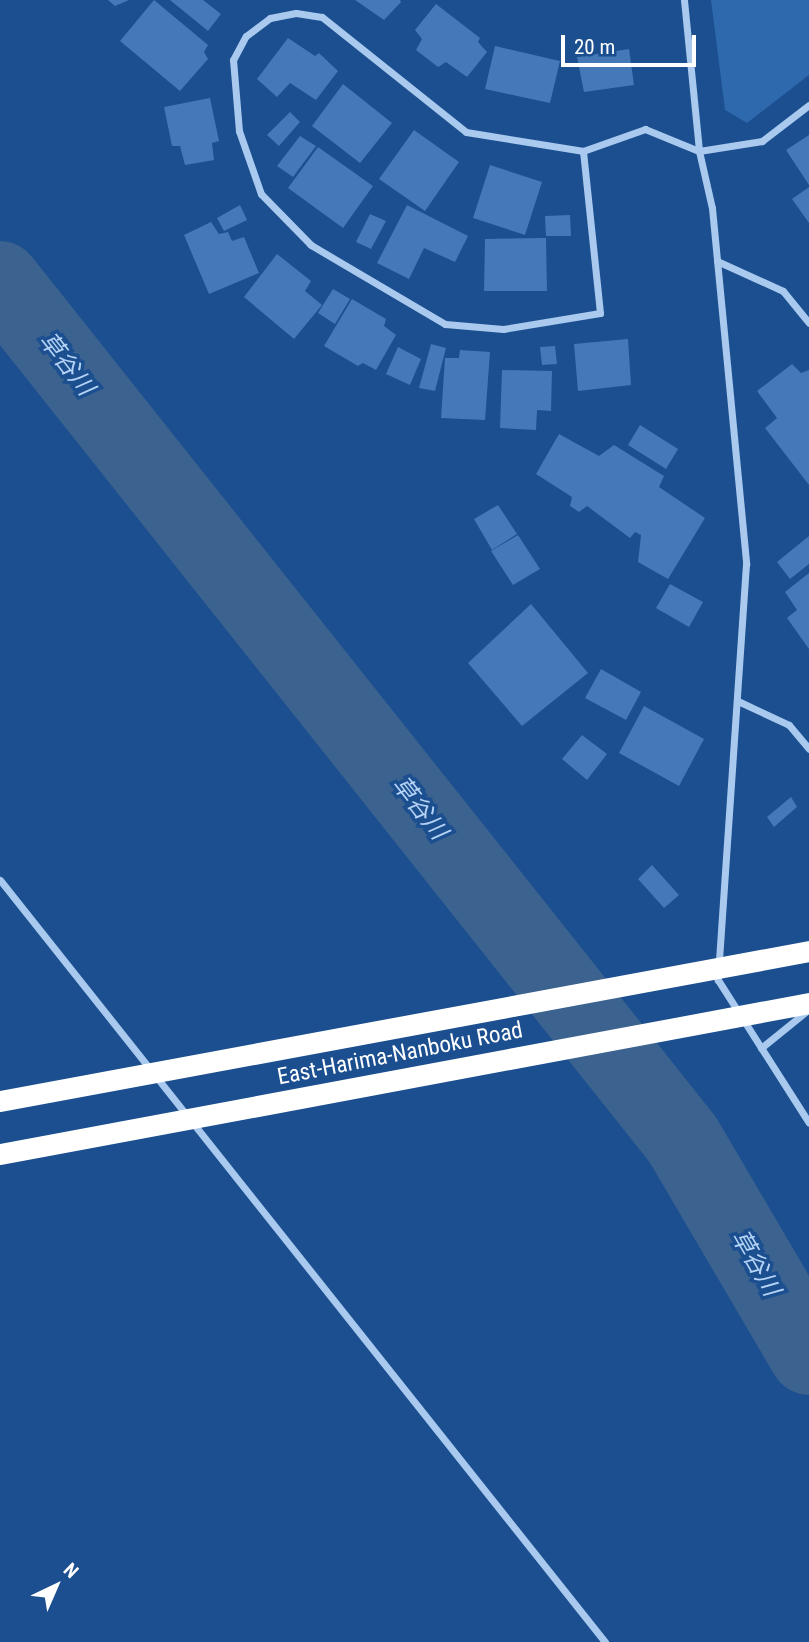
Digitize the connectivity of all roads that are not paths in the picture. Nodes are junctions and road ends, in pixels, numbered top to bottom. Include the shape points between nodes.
1 (684, 0) edge
2 (809, 105) edge
3 (583, 151) junction
4 (699, 151) junction
5 (718, 261) junction
6 (809, 323) edge
7 (740, 702) junction
8 (809, 749) edge
9 (0, 880) edge
10 (809, 951) edge
11 (809, 1003) edge
12 (809, 1010) edge
13 (761, 1048) junction
14 (0, 1101) edge
15 (809, 1123) edge
16 (0, 1154) edge
17 (604, 1642) edge

1 - 4 street
2 - 4 street via 762,141
3 - 3 street via 466,132 322,17 296,13 270,18 246,36 233,60 239,131 261,194 311,245 445,324 503,329 600,313
3 - 4 street via 645,129
4 - 5 street
5 - 6 street via 783,291
5 - 7 street via 746,564
7 - 8 street via 789,724
7 - 13 street via 718,980
9 - 17 street
10 - 14 highway, East-Harima-Nanboku Road, bridge
11 - 16 highway, East-Harima-Nanboku Road, bridge
12 - 13 street
13 - 15 street

